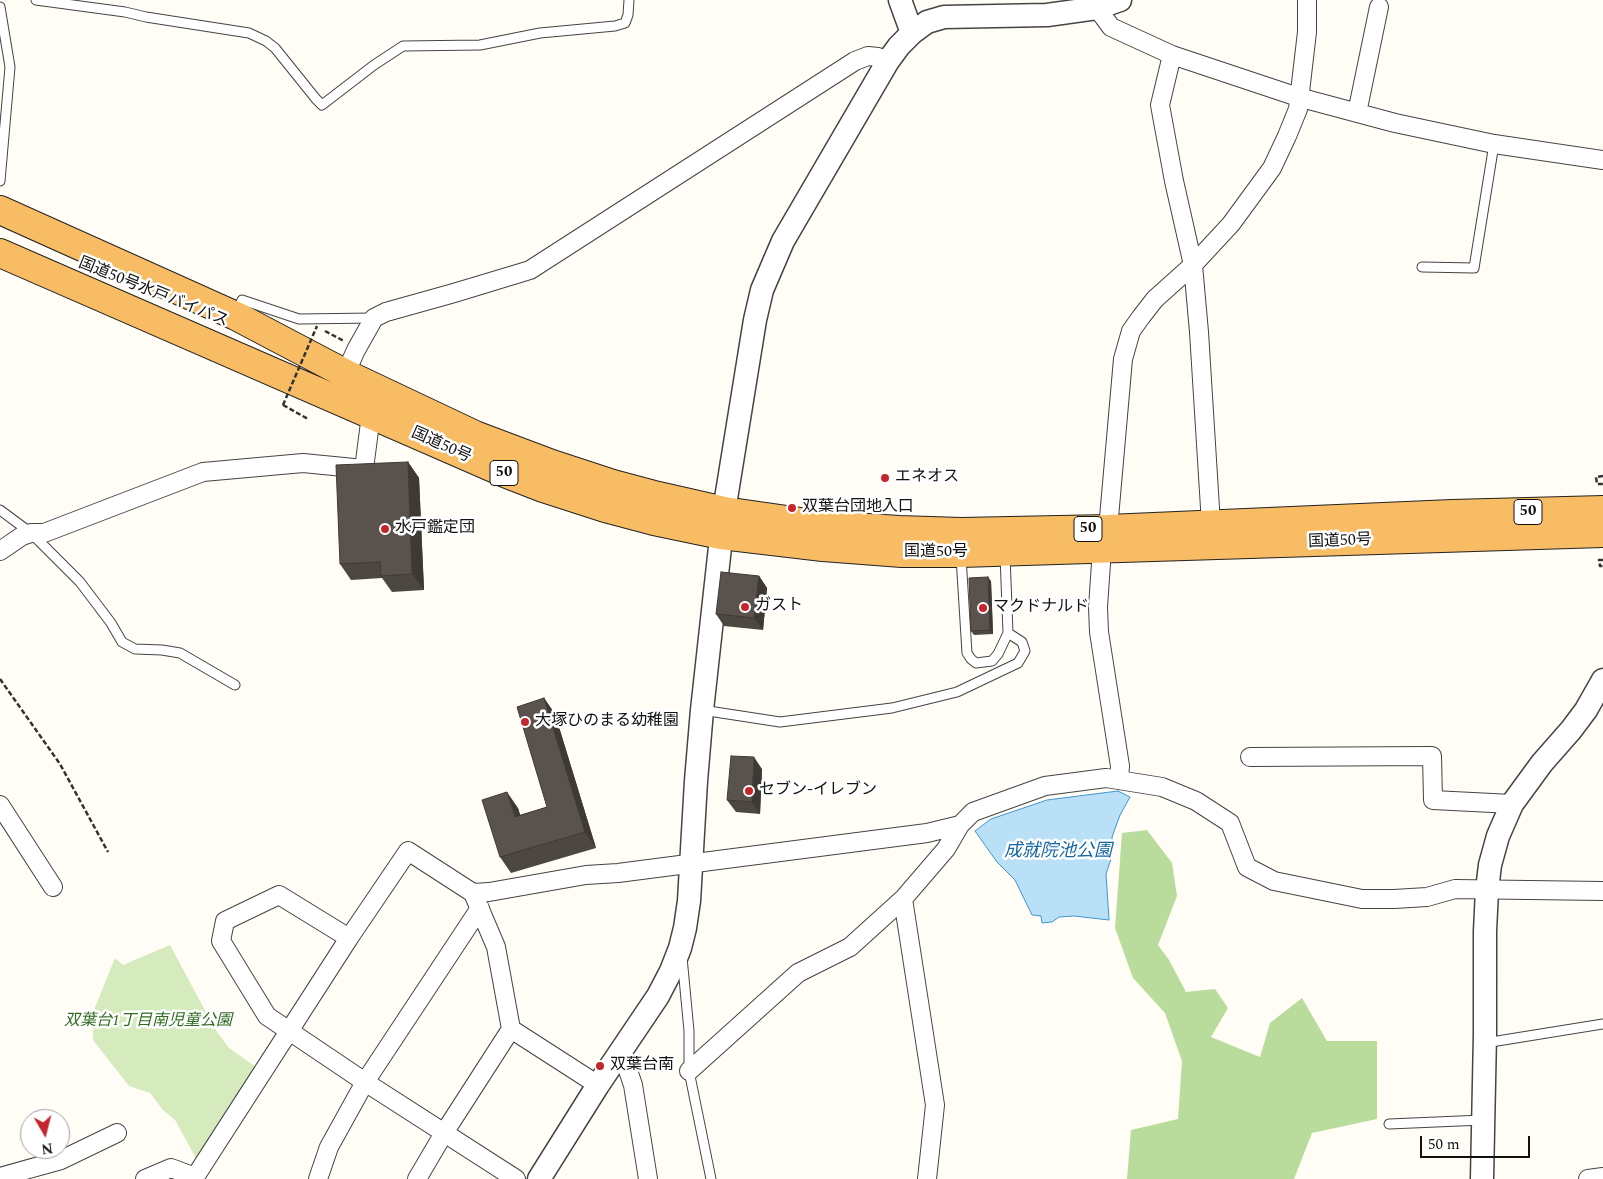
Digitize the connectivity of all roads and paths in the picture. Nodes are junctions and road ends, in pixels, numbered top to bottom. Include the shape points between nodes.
1 (36, 0) edge
2 (629, 0) edge
3 (900, 0) edge
4 (1120, 0) edge
5 (1307, 0) edge
6 (0, 7) edge
7 (1379, 7) dead end
8 (1097, 8) junction
9 (912, 33) junction
10 (1172, 55) junction
11 (888, 61) junction
12 (1298, 97) junction
13 (1357, 113) junction
14 (1494, 144) junction
15 (1603, 160) edge
16 (0, 182) edge
17 (0, 210) edge
18 (0, 229) edge
19 (0, 253) edge
20 (1193, 265) junction
21 (1422, 267) dead end
22 (0, 272) edge
23 (236, 316) junction
24 (374, 318) junction
25 (344, 341) dead end
26 (308, 354) junction
27 (339, 386) junction
28 (290, 394) junction
29 (371, 415) junction
30 (308, 419) dead end
31 (1603, 476) edge
32 (1603, 484) edge
33 (0, 510) edge
34 (1603, 510) edge
35 (723, 523) junction
36 (1210, 524) junction
37 (31, 533) junction
38 (1603, 533) edge
39 (1105, 539) junction
40 (0, 551) edge
41 (1005, 552) junction
42 (961, 553) junction
43 (1603, 560) edge
44 (1603, 566) edge
45 (1008, 632) junction
46 (0, 680) edge
47 (1603, 680) edge
48 (235, 685) dead end
49 (702, 710) junction
50 (1250, 757) dead end
51 (1119, 780) junction
52 (1512, 804) junction
53 (0, 805) edge
54 (960, 825) junction
55 (108, 852) dead end
56 (691, 863) junction
57 (53, 887) dead end
58 (1487, 890) junction
59 (1603, 892) edge
60 (903, 899) junction
61 (476, 901) junction
62 (349, 938) junction
63 (680, 948) junction
64 (1603, 1024) edge
65 (512, 1029) junction
66 (289, 1031) junction
67 (1485, 1043) junction
68 (621, 1050) junction
69 (689, 1071) junction
70 (365, 1082) junction
71 (598, 1085) junction
72 (1483, 1120) junction
73 (1388, 1124) dead end
74 (117, 1133) dead end
75 (444, 1133) junction
76 (0, 1177) edge
77 (1603, 1177) edge
78 (195, 1178) edge
79 (145, 1179) edge
80 (318, 1179) edge
81 (417, 1179) edge
82 (516, 1179) edge
83 (539, 1179) edge
84 (648, 1179) edge
85 (711, 1179) edge
86 (927, 1179) edge
87 (1482, 1179) edge
88 (1588, 1179) edge

1 - 2 lane via 249,33 275,48 322,105 403,46 480,46 540,33 615,26 625,23
3 - 9 street
4 - 8 street
5 - 12 street via 1307,32
6 - 16 lane via 10,67
7 - 13 street
8 - 9 street via 1047,15 944,17 927,22
8 - 10 street via 1111,27
9 - 11 street
10 - 12 street
10 - 20 street via 1160,105
11 - 24 street via 868,56 855,61 530,270
11 - 35 street via 783,241 762,290
12 - 13 street
12 - 20 street via 1298,108 1272,168 1231,224
13 - 14 street
14 - 15 street
14 - 21 lane via 1474,268
17 - 23 highway
18 - 26 highway, 国道50号水戸バイパス / 50
19 - 28 highway, 国道50号水戸バイパス / 50
20 - 36 street
20 - 39 street via 1155,299 1131,331 1123,359
22 - 28 highway
23 - 24 lane via 242,300 299,319
23 - 26 highway
24 - 27 street
25 - 28 path, bridge via 317,326
26 - 27 highway, 国道50号 / 50
27 - 28 highway, 国道50号 / 50
27 - 29 highway, 国道50号 / 50
27 - 35 highway, 国道50号 / 50 via 544,462
28 - 30 path
29 - 35 highway, 国道50号 / 50 via 543,488 605,508 654,521
29 - 37 street via 364,469 303,463 203,472 44,533
31 - 32 path via 1596,477 1597,484
33 - 37 lane
34 - 36 highway, 国道50号 / 50
35 - 39 highway, 国道50号 / 50
35 - 42 highway, 国道50号 / 50 via 843,549
35 - 49 street
36 - 39 highway, 国道50号 / 50
37 - 40 street
37 - 48 lane via 80,582 122,642 135,649 180,653
38 - 39 highway, 国道50号 / 50
39 - 41 highway, 国道50号 / 50
39 - 51 street via 1098,632 1119,757
41 - 42 highway, 国道50号 / 50
41 - 45 lane
42 - 45 lane via 967,653 971,660 976,663 992,661
43 - 44 path via 1599,560
45 - 49 lane via 1022,642 1025,651 1018,664 957,692 892,708 780,722
46 - 55 path via 60,764
47 - 52 street via 1586,710
49 - 56 street
50 - 52 street via 1432,756 1433,800
51 - 54 street via 1106,778 1045,786 973,812
51 - 58 street via 1162,787 1196,801 1230,823 1247,866 1274,881 1362,899 1427,896 1455,889
52 - 58 street via 1498,836
53 - 57 street
54 - 56 street via 927,833
54 - 60 street via 946,849
56 - 61 street via 586,875 489,892
56 - 63 street via 689,901
58 - 59 street
58 - 67 street
60 - 69 street via 850,947 798,973
60 - 86 street via 935,1105
61 - 62 street via 408,852
61 - 65 street via 496,948
61 - 70 street
62 - 66 street
62 - 66 street via 279,895 225,921 221,941 267,1016
63 - 68 street via 658,996
63 - 69 lane via 685,973
64 - 67 lane
65 - 71 street
65 - 75 street
66 - 70 street
66 - 78 street
67 - 72 street
68 - 71 street
68 - 84 street via 633,1085
69 - 85 lane
70 - 75 street
70 - 80 street via 330,1147
71 - 83 street
72 - 73 lane
72 - 87 street
74 - 76 street via 61,1160
75 - 81 street
75 - 82 street
77 - 88 street
78 - 79 street via 171,1168

